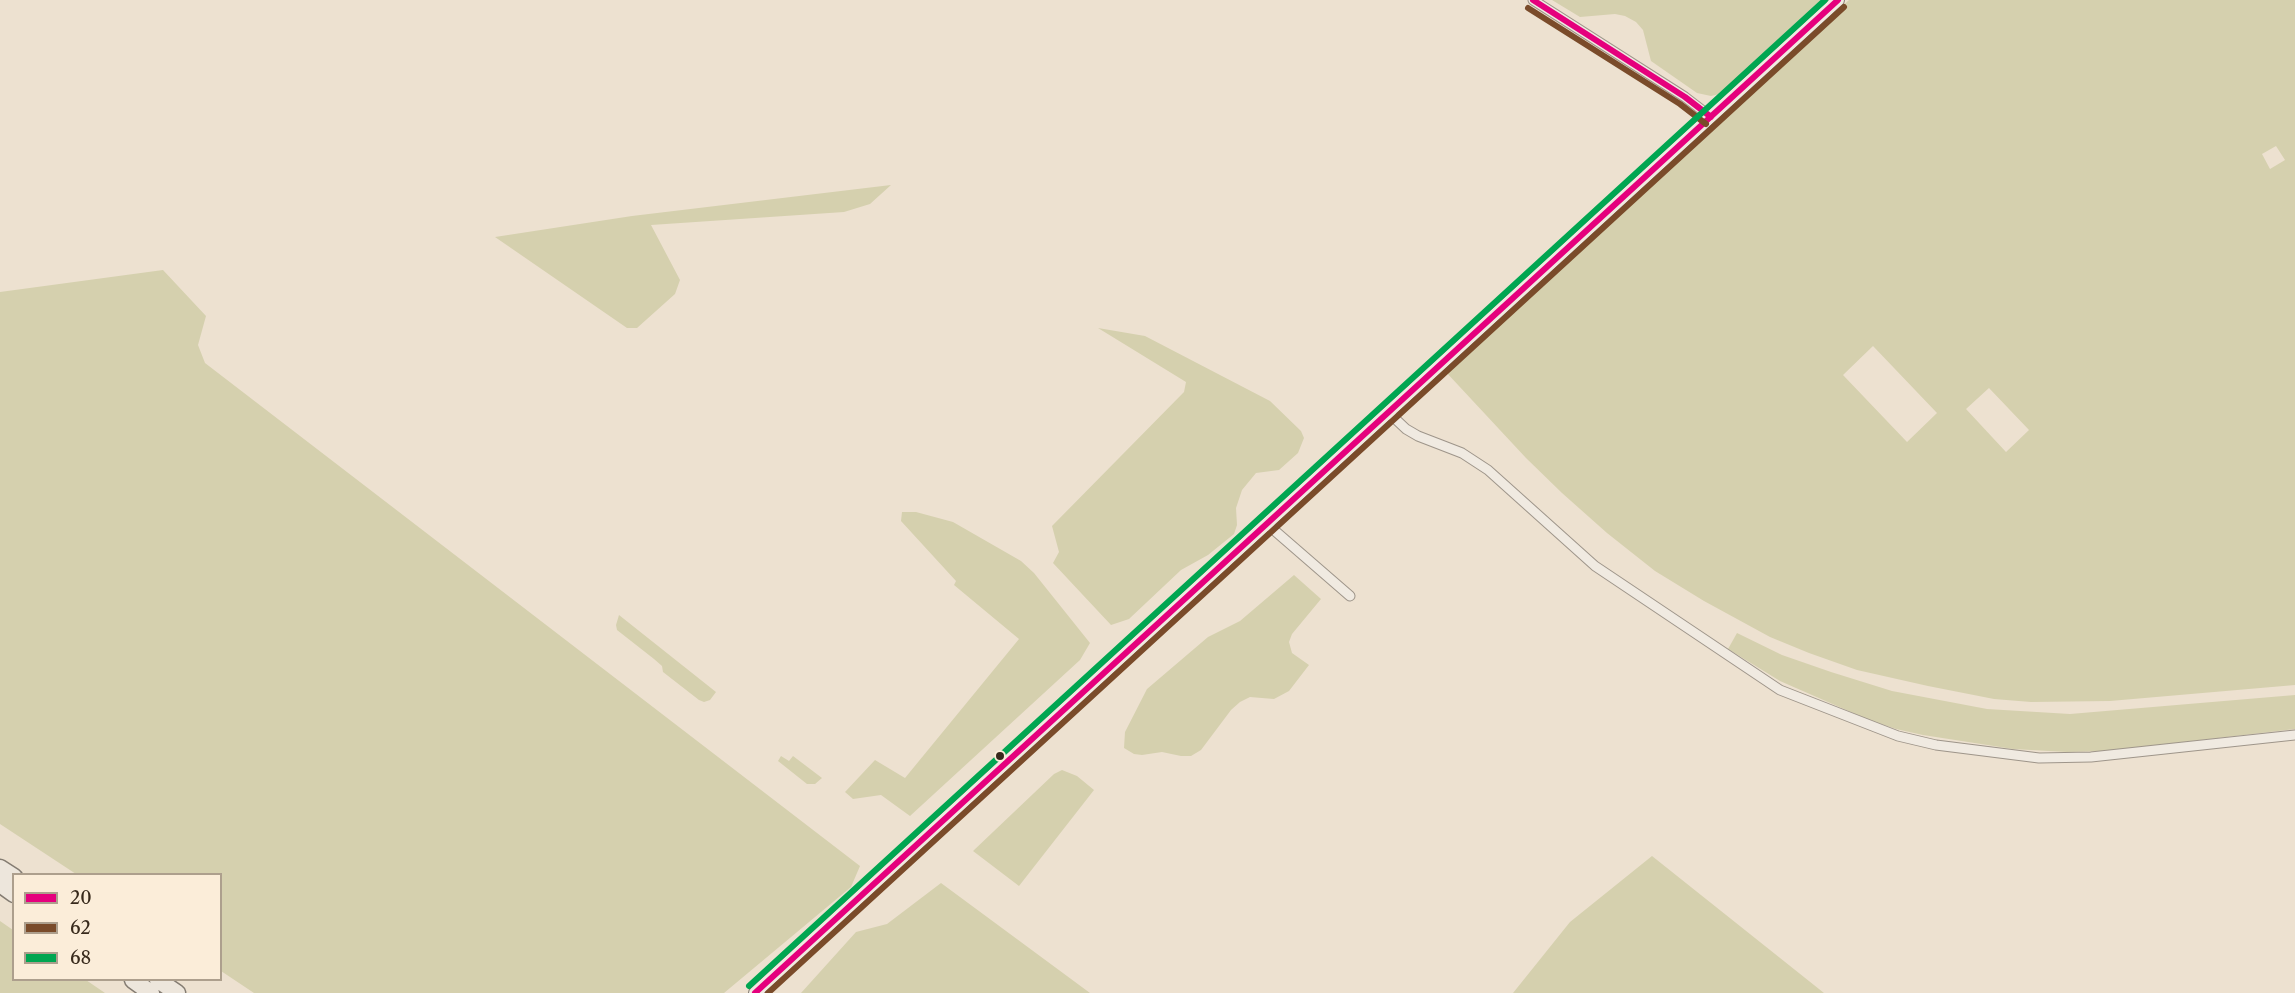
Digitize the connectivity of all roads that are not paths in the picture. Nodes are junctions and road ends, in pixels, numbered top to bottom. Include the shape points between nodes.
1 (1533, 0) edge
2 (1838, 0) edge
3 (1711, 117) junction
4 (1389, 413) junction
5 (1267, 524) junction
6 (1350, 596) dead end
7 (2295, 735) edge
8 (133, 981) edge
9 (159, 981) edge
10 (151, 993) edge
11 (177, 993) edge
12 (755, 993) edge

1 - 3 street
2 - 3 main road
3 - 4 main road
4 - 5 main road
4 - 7 street via 1418,436 1462,453 1488,470 1595,566 1780,690 1898,736 1936,745 2039,758 2091,757
5 - 6 street
5 - 12 main road
8 - 10 highway
9 - 11 highway

